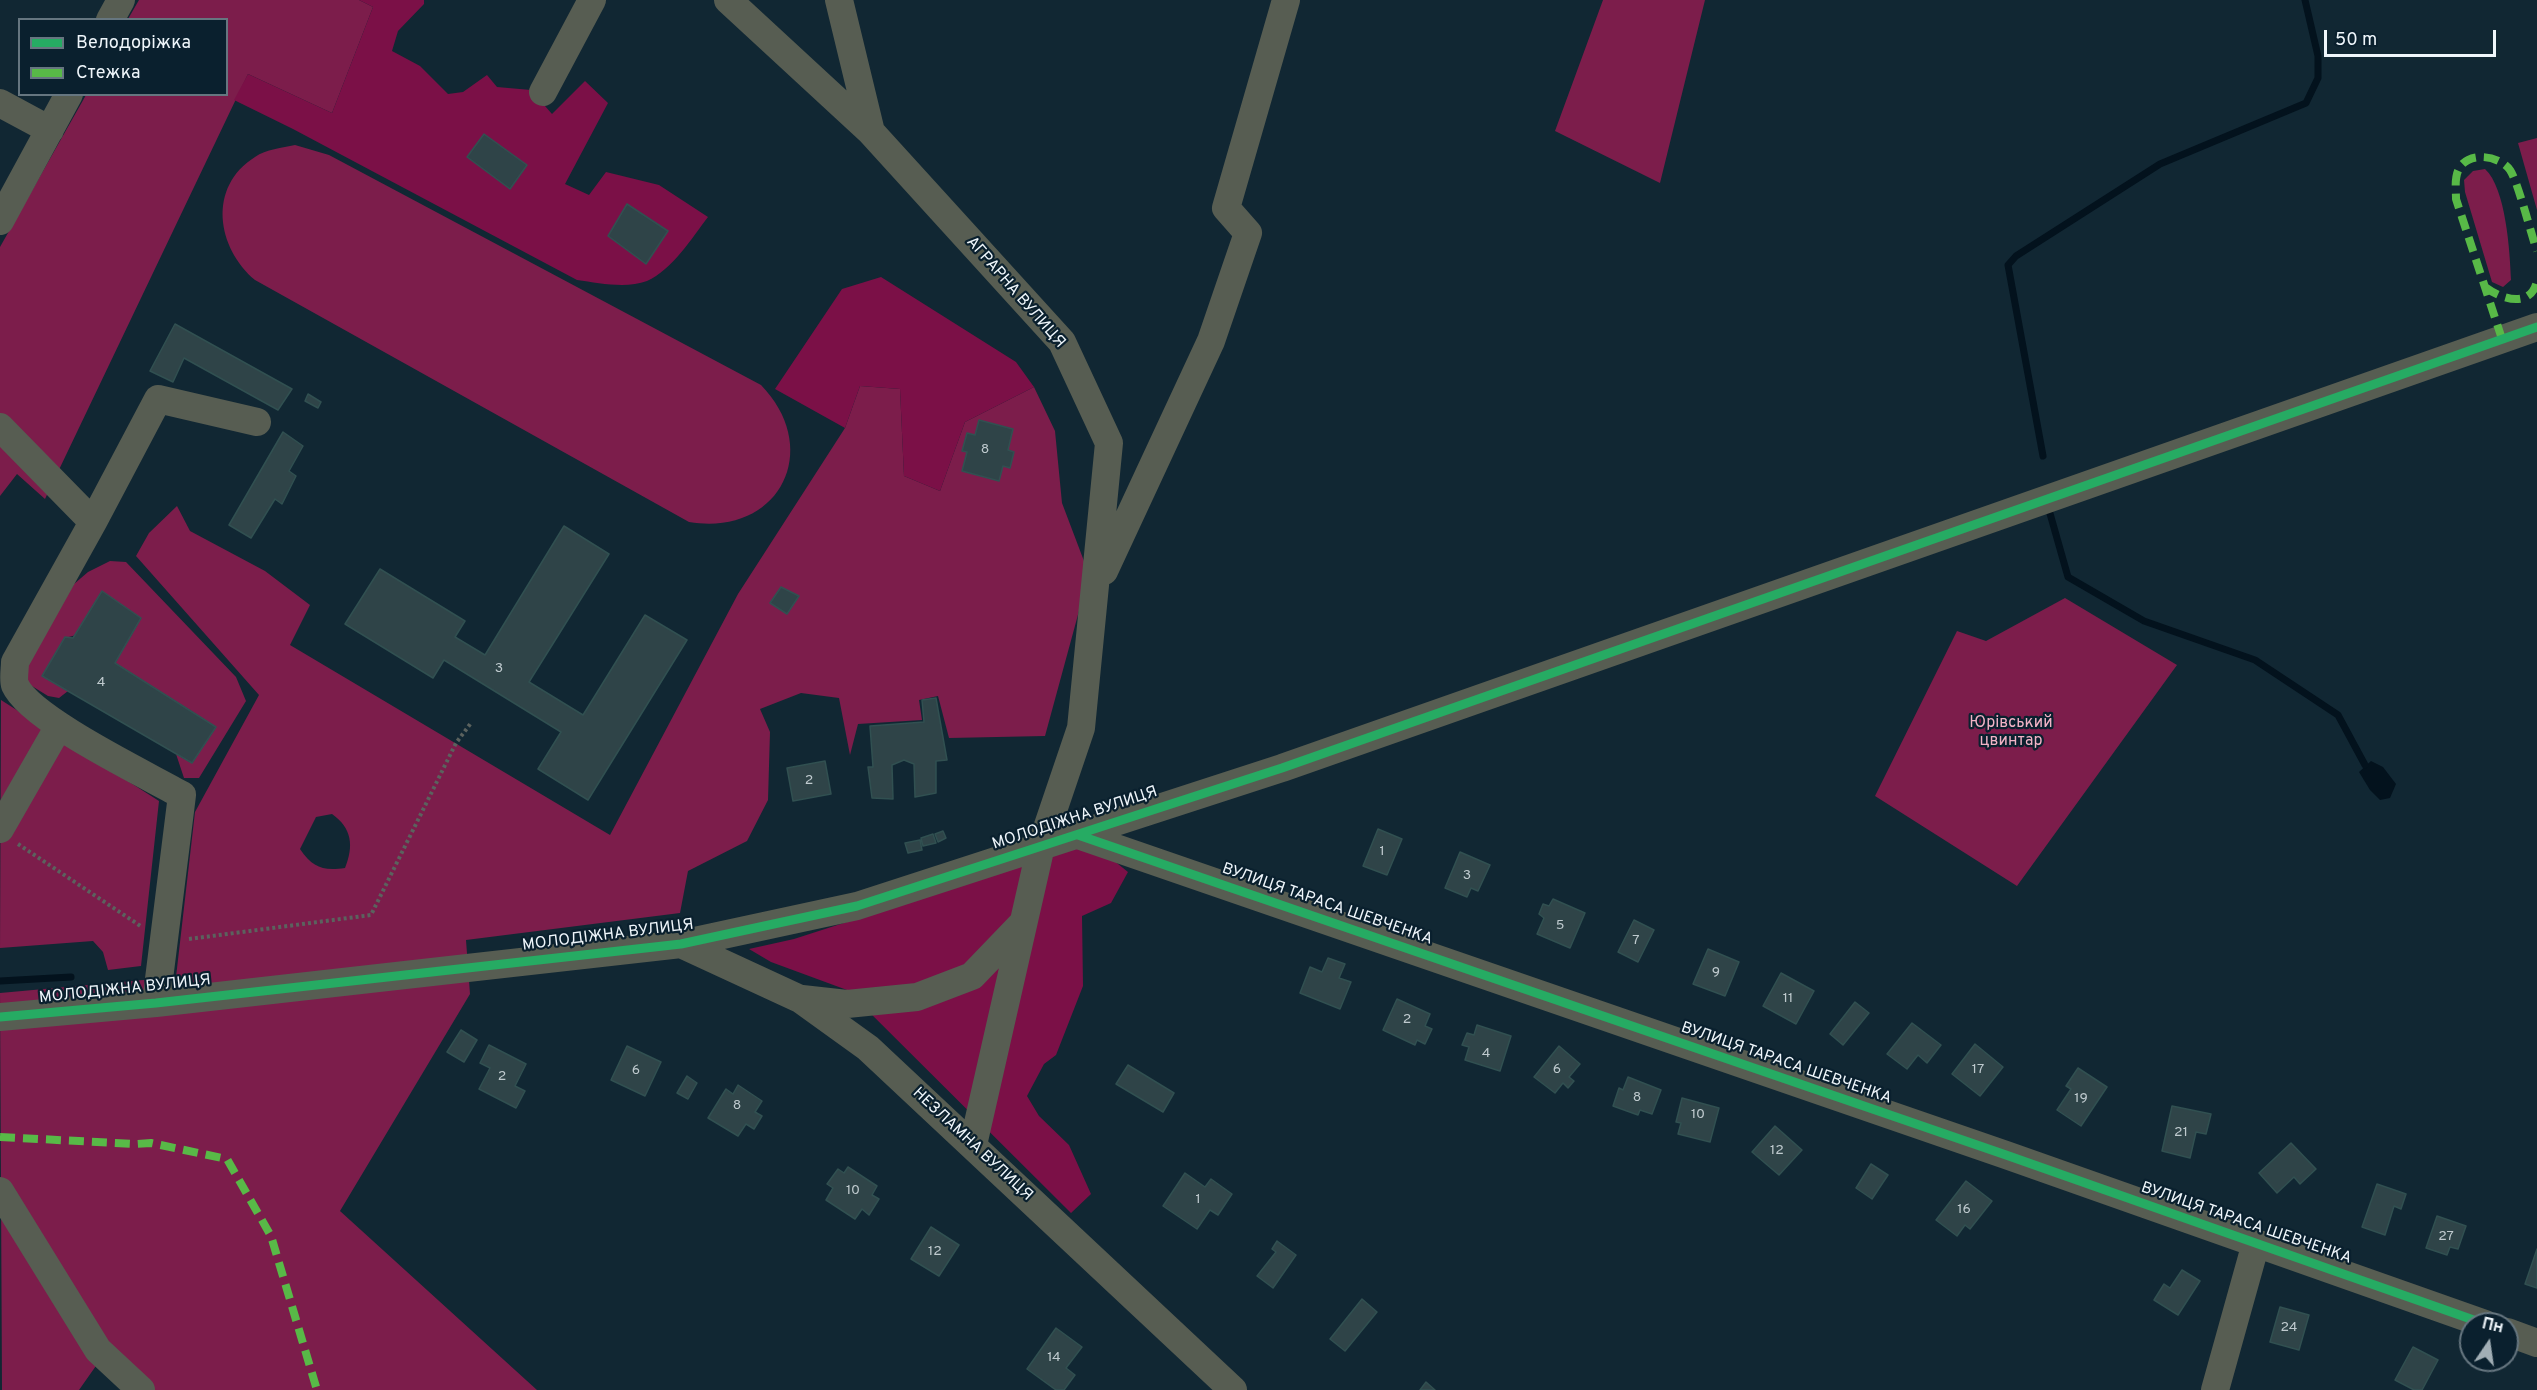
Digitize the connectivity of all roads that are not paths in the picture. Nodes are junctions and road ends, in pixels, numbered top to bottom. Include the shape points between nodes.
1 (121, 0) edge
2 (592, 0) edge
3 (728, 0) edge
4 (838, 0) edge
5 (1286, 0) edge
6 (111, 18) edge
7 (543, 92) dead end
8 (68, 96) edge
9 (0, 103) edge
10 (50, 130) junction
11 (871, 132) junction
12 (0, 221) edge
13 (2537, 327) edge
14 (257, 422) dead end
15 (0, 427) edge
16 (93, 522) junction
17 (1094, 592) junction
18 (59, 726) junction
19 (5, 834) edge
20 (1077, 834) junction
21 (1041, 846) junction
22 (1022, 924) junction
23 (681, 944) junction
24 (800, 999) junction
25 (156, 1004) junction
26 (0, 1017) edge
27 (973, 1145) junction
28 (0, 1191) edge
29 (2256, 1243) junction
30 (2459, 1315) edge
31 (2519, 1336) edge
32 (2537, 1342) edge
33 (141, 1390) edge
34 (1233, 1390) edge
35 (2216, 1390) edge

1 - 6 street
2 - 7 street
3 - 11 street, АГРАРНА ВУЛИЦЯ
4 - 11 street
5 - 17 street via 1226,208 1248,233 1211,340
8 - 10 street
9 - 10 street
10 - 12 street
11 - 17 street, АГРАРНА ВУЛИЦЯ via 1062,342 1109,443
13 - 20 street, МОЛОДІЖНА ВУЛИЦЯ via 2083,489 1201,795
14 - 16 street via 158,399
15 - 16 street
16 - 18 street via 15,662 14,683 28,705
17 - 21 street, АГРАРНА ВУЛИЦЯ via 1081,728
18 - 19 street
18 - 25 street via 182,795
20 - 21 street, МОЛОДІЖНА ВУЛИЦЯ
20 - 29 street, ВУЛИЦЯ ТАРАСА ШЕВЧЕНКА
21 - 22 street, АГРАРНА ВУЛИЦЯ
21 - 23 street, МОЛОДІЖНА ВУЛИЦЯ via 857,906
22 - 24 street via 972,976 916,997 847,1004
22 - 27 street, АГРАРНА ВУЛИЦЯ
23 - 24 street, НЕЗЛАМНА ВУЛИЦЯ
23 - 25 street, МОЛОДІЖНА ВУЛИЦЯ
24 - 27 street, НЕЗЛАМНА ВУЛИЦЯ via 868,1048
25 - 26 street, МОЛОДІЖНА ВУЛИЦЯ
27 - 34 street, НЕЗЛАМНА ВУЛИЦЯ
28 - 33 street via 98,1350
29 - 30 street, ВУЛИЦЯ ТАРАСА ШЕВЧЕНКА
29 - 35 street
31 - 32 street

